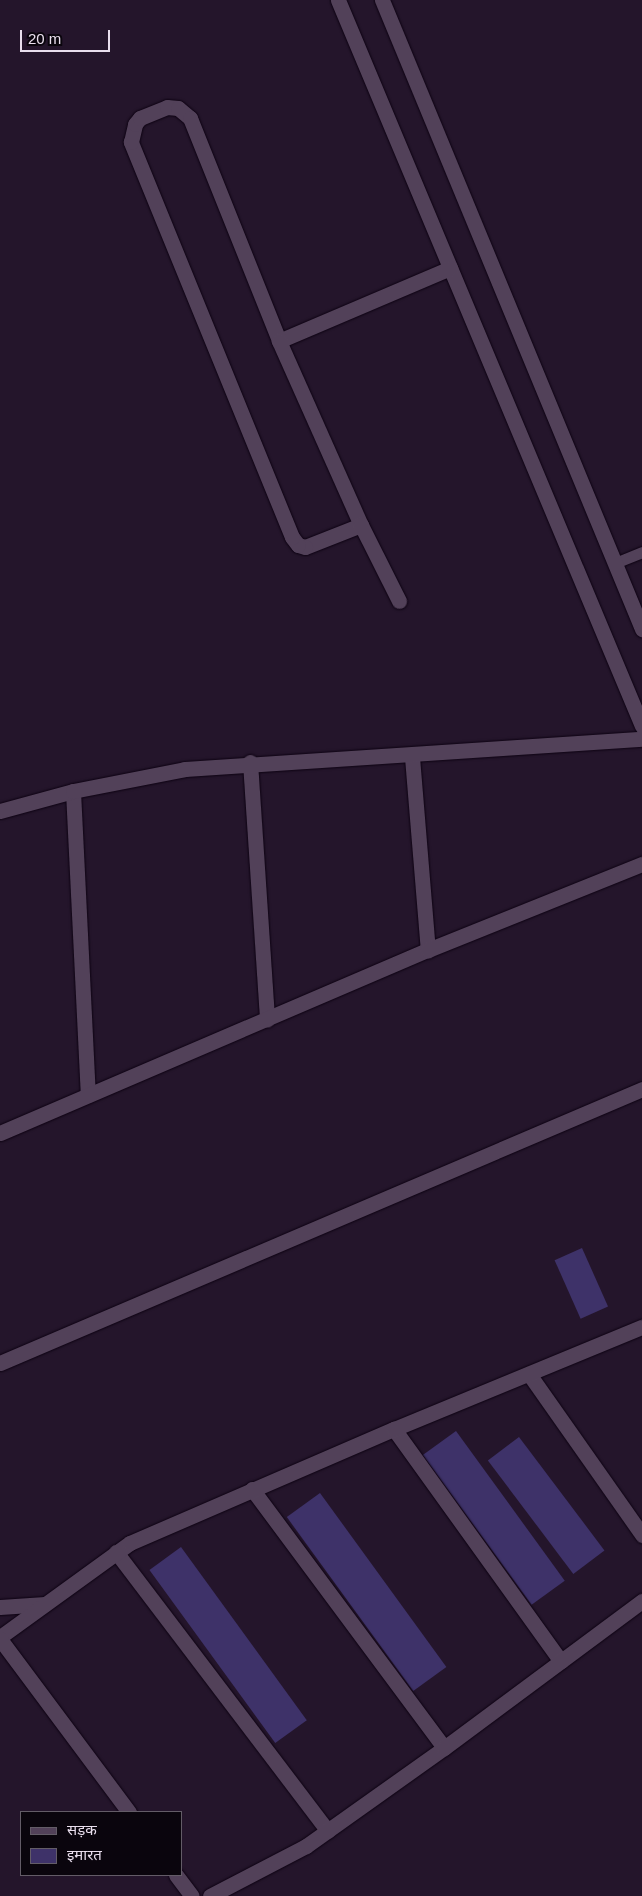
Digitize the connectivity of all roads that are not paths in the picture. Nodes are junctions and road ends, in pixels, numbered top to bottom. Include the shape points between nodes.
1 (338, 0) edge
2 (382, 0) edge
3 (450, 268) junction
4 (279, 341) junction
5 (361, 525) junction
6 (642, 552) edge
7 (615, 563) junction
8 (398, 601) dead end
9 (642, 629) edge
10 (642, 726) edge
11 (642, 739) edge
12 (412, 757) junction
13 (250, 762) junction
14 (73, 791) junction
15 (0, 811) edge
16 (642, 864) edge
17 (428, 950) junction
18 (267, 1019) junction
19 (642, 1089) edge
20 (88, 1095) junction
21 (0, 1132) edge
22 (642, 1327) edge
23 (0, 1363) edge
24 (529, 1374) junction
25 (394, 1429) junction
26 (252, 1489) junction
27 (642, 1535) edge
28 (116, 1552) junction
29 (642, 1601) edge
30 (45, 1604) junction
31 (0, 1607) edge
32 (0, 1638) edge
33 (561, 1661) junction
34 (444, 1748) junction
35 (129, 1811) edge
36 (328, 1831) junction
37 (177, 1876) edge
38 (192, 1896) edge
39 (210, 1896) edge

1 - 3 street
2 - 7 street
3 - 4 street
3 - 10 street
4 - 5 street
4 - 5 street via 190,118 178,108 167,107 140,118 135,124 131,142 292,537 298,545 305,547
5 - 8 street
6 - 7 lane
7 - 9 street
11 - 12 street
12 - 13 street
12 - 17 street
13 - 14 street via 185,769
13 - 18 street
14 - 15 street
14 - 20 street
16 - 17 street
17 - 18 street
18 - 20 street
19 - 23 street
20 - 21 street
22 - 24 street
24 - 25 street
24 - 27 street
25 - 26 street
25 - 33 street
26 - 28 street
26 - 34 street
28 - 30 street
28 - 36 street
29 - 33 street
30 - 31 street
30 - 32 street
32 - 35 street
33 - 34 street
34 - 36 street
36 - 39 street via 306,1846
37 - 38 street

